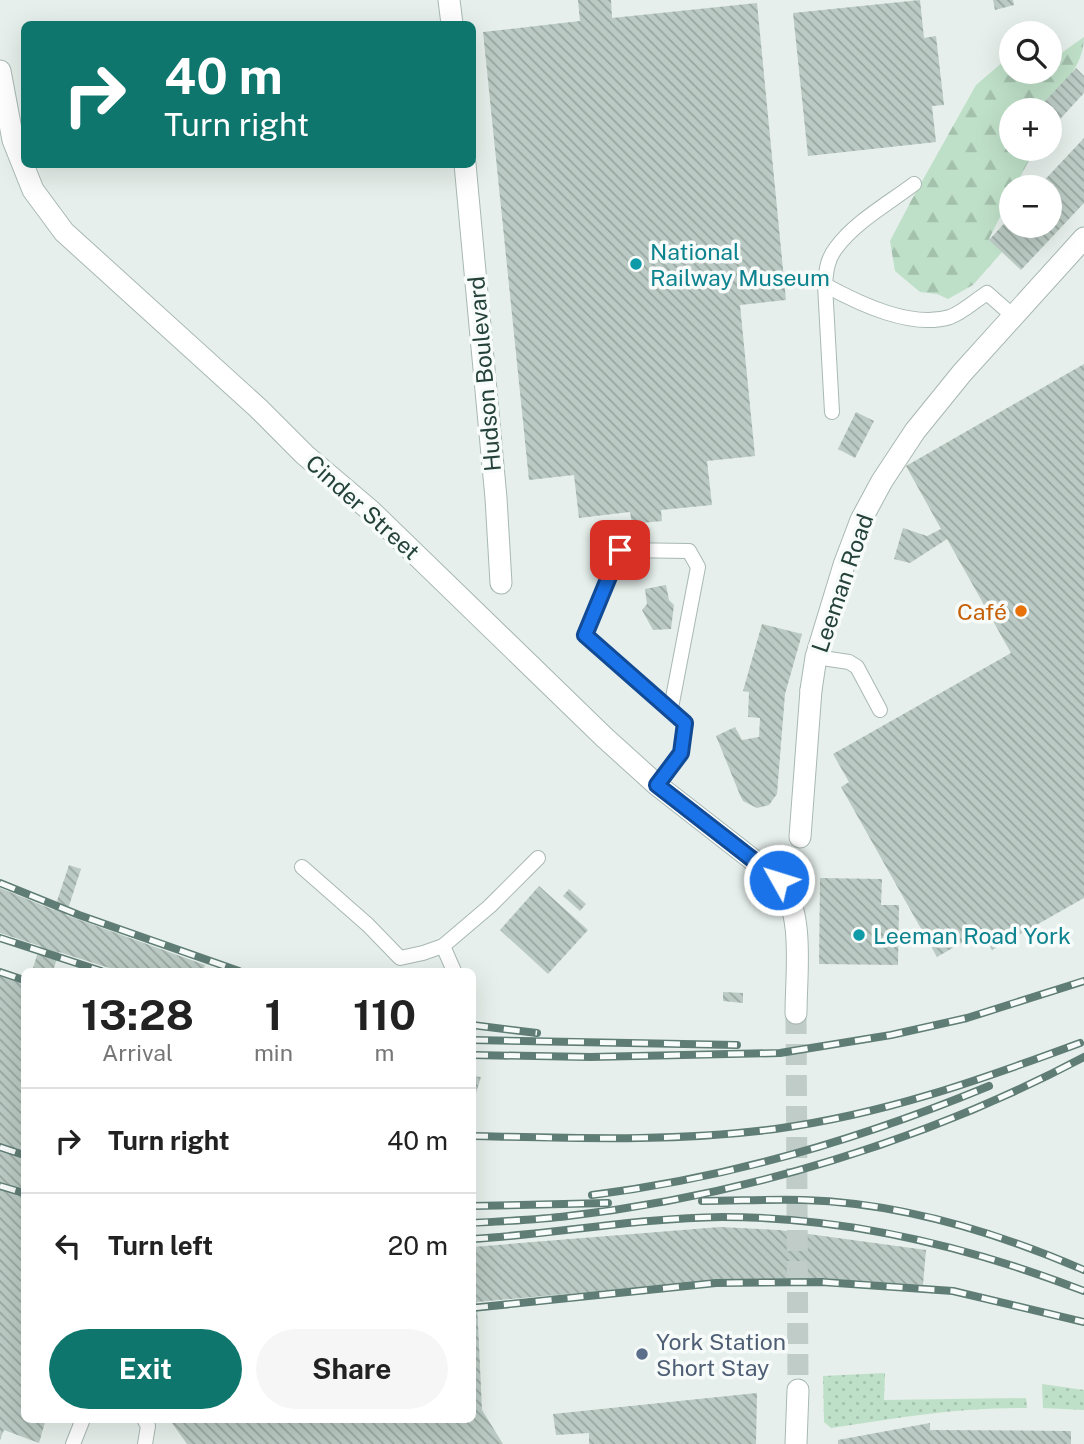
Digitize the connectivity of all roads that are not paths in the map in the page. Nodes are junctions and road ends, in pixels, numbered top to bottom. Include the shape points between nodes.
1 (449, 0) edge
2 (452, 21) edge
3 (0, 71) edge
4 (0, 77) edge
5 (21, 160) edge
6 (24, 168) edge
7 (465, 168) edge
8 (914, 184) dead end
9 (1084, 237) edge
10 (825, 285) junction
11 (1012, 315) junction
12 (832, 412) dead end
13 (501, 583) dead end
14 (816, 657) junction
15 (671, 708) junction
16 (880, 710) dead end
17 (657, 785) junction
18 (800, 837) dead end
19 (538, 858) dead end
20 (302, 867) dead end
21 (443, 946) junction
22 (453, 968) edge
23 (796, 1013) tunnel mouth
24 (798, 1391) tunnel mouth
25 (81, 1423) edge
26 (146, 1423) edge
27 (73, 1444) edge
28 (145, 1444) edge
29 (796, 1444) edge

1 - 2 street
3 - 4 street, Cinder Street
4 - 5 street, Cinder Street
6 - 17 street, Cinder Street via 33,190 64,232 371,511
7 - 13 street, Hudson Boulevard
8 - 10 lane via 835,248
9 - 11 street, Leeman Road
10 - 11 lane via 871,309 912,318 951,317 987,293
10 - 12 lane
11 - 14 street, Leeman Road via 915,431 882,481 844,565
14 - 16 lane via 857,667
14 - 18 street, Leeman Road
15 - 15 lane via 698,567 690,551 620,550 585,635
15 - 17 lane via 685,723 684,741 681,753
17 - 23 street, Cinder Street via 768,870 791,898 796,930
19 - 21 lane
20 - 21 lane via 400,957
21 - 22 lane
24 - 29 street
25 - 27 lane
26 - 28 lane

